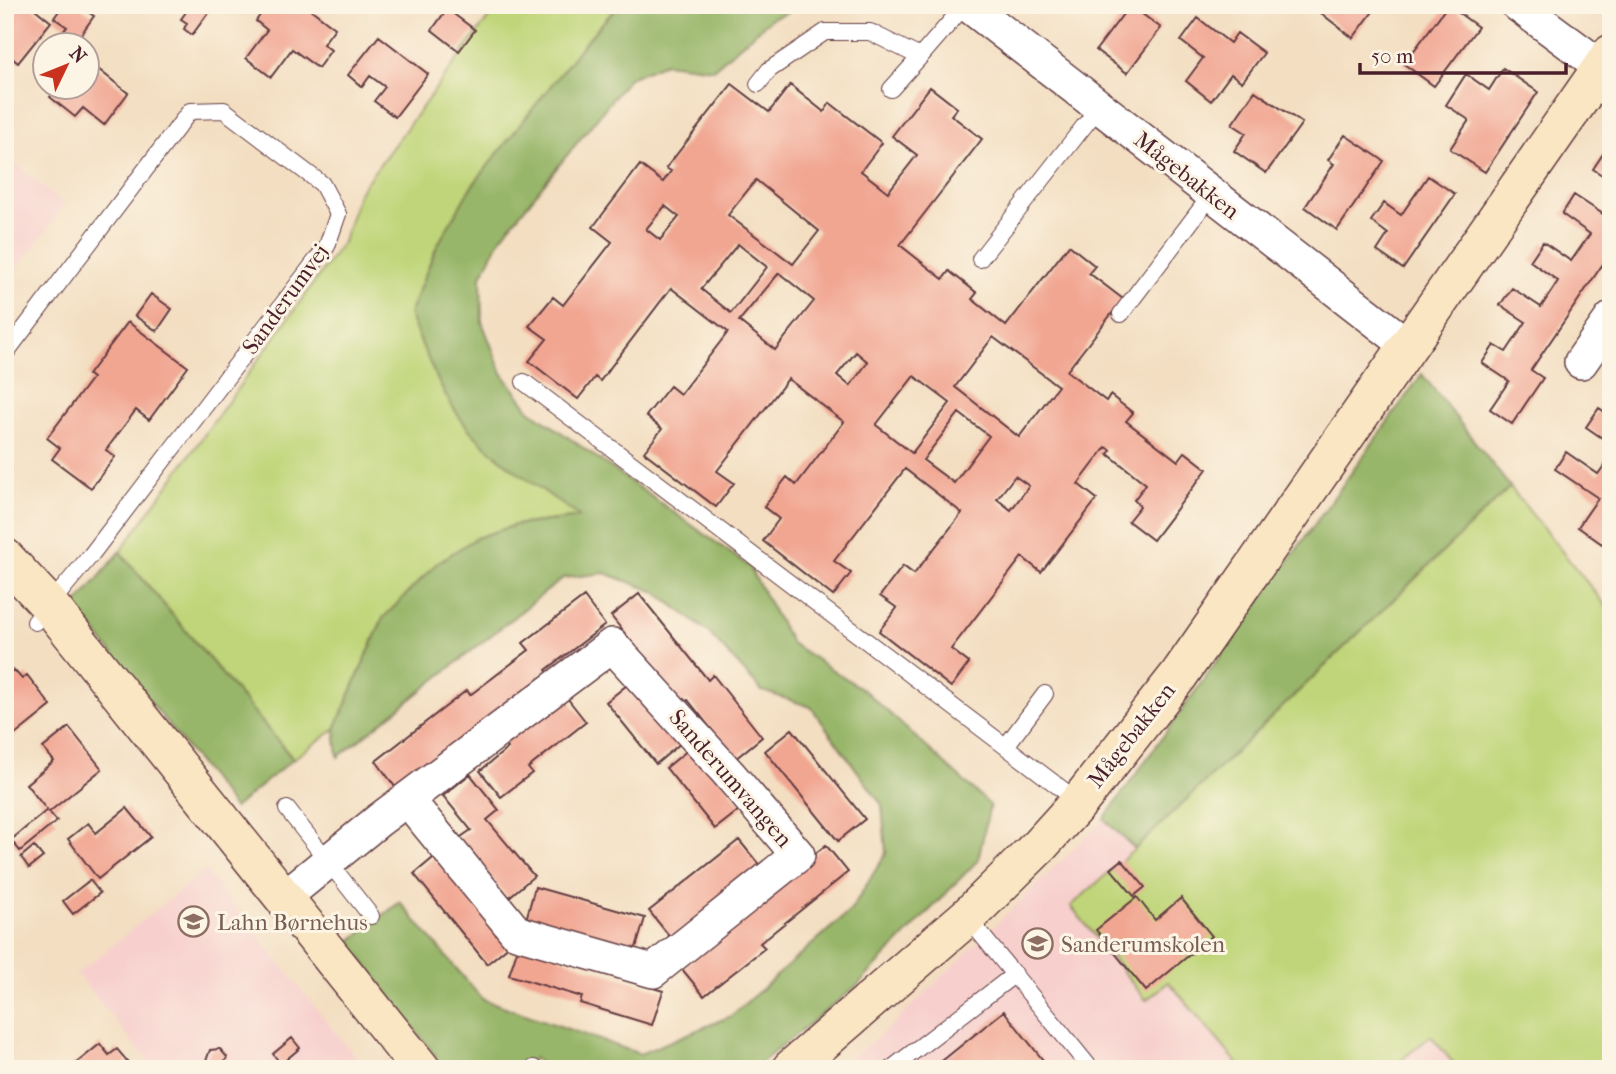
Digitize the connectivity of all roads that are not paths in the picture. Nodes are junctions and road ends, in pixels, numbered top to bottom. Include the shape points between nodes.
1 (966, 5) edge
2 (1518, 5) edge
3 (920, 57) junction
4 (1608, 61) edge
5 (758, 84) dead end
6 (891, 89) dead end
7 (1099, 107) junction
8 (1212, 194) junction
9 (980, 259) dead end
10 (1121, 314) dead end
11 (1611, 319) edge
12 (1407, 345) junction
13 (5, 354) edge
14 (1581, 362) dead end
15 (524, 382) dead end
16 (5, 558) edge
17 (5, 581) edge
18 (42, 614) junction
19 (1045, 694) dead end
20 (1006, 746) junction
21 (407, 799) junction
22 (1079, 802) junction
23 (287, 808) dead end
24 (327, 861) junction
25 (283, 898) junction
26 (371, 916) dead end
27 (967, 917) junction
28 (1015, 974) junction
29 (393, 1069) edge
30 (421, 1069) edge
31 (791, 1069) edge
32 (891, 1069) edge
33 (1091, 1069) edge

1 - 3 lane
1 - 7 street, Mågebakken
2 - 4 street
3 - 5 lane via 870,32 825,32 769,71
3 - 6 lane
4 - 12 street, Mågebakken
7 - 8 street, Mågebakken
7 - 9 lane
8 - 10 lane
8 - 12 street, Mågebakken
11 - 14 street
12 - 22 street, Mågebakken via 1179,675
13 - 18 lane, Sanderumvej via 190,111 223,110 322,184 338,214 327,246
15 - 20 lane
16 - 18 street
17 - 18 street
18 - 25 street
18 - 29 street
19 - 20 lane
20 - 22 lane
21 - 21 street, Sanderumvangen via 516,932 653,971 798,855 612,645
21 - 24 street, Sanderumvangen
22 - 27 street, Mågebakken
23 - 24 lane
24 - 25 street, Sanderumvangen
24 - 26 lane
25 - 30 street
27 - 28 lane
27 - 31 street, Mågebakken
28 - 32 lane
28 - 33 lane

